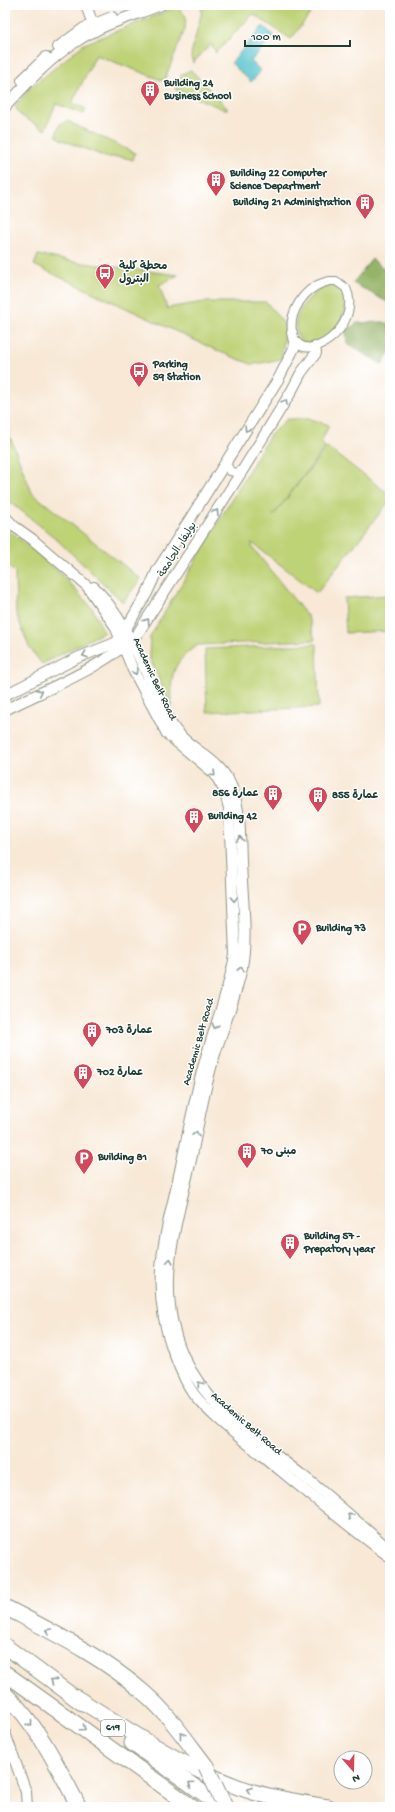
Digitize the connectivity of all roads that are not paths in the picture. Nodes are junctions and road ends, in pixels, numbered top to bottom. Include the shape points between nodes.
1 (86, 5) edge
2 (144, 5) edge
3 (161, 5) edge
4 (94, 28) junction
5 (5, 98) edge
6 (5, 106) edge
7 (292, 333) junction
8 (315, 346) junction
9 (228, 459) junction
10 (244, 468) junction
11 (5, 511) edge
12 (5, 517) edge
13 (123, 634) junction
14 (128, 644) junction
15 (5, 695) edge
16 (5, 710) edge
17 (390, 1550) edge
18 (390, 1557) edge
19 (5, 1607) edge
20 (5, 1646) edge
21 (5, 1673) edge
22 (5, 1694) edge
23 (75, 1697) junction
24 (5, 1734) edge
25 (28, 1807) edge
26 (79, 1807) edge
27 (192, 1807) edge
28 (224, 1807) edge
29 (328, 1807) edge

1 - 4 street
2 - 4 street
3 - 4 street
4 - 5 street via 71,36 36,66
4 - 6 street via 55,57
7 - 8 street via 297,342 304,347
7 - 8 street via 292,316 300,301 316,285 336,281 346,288 350,301 345,322 328,340
7 -> 9 street, بوليفار الجامعة via 295,346 286,365
10 -> 8 street, بوليفار الجامعة via 292,392 301,373 316,353
9 - 10 street via 230,471 237,473
9 - 13 street, بوليفار الجامعة via 157,571
14 -> 10 street, بوليفار الجامعة via 147,621
11 - 13 street, Academic Belt Road via 70,563 107,600
12 - 13 street, Academic Belt Road via 87,586
13 - 14 street, Academic Belt Road
13 -> 15 street, بوليفار الجامعة via 109,646 77,658
16 -> 14 street, بوليفار الجامعة via 104,660
17 -> 14 street, Academic Belt Road via 306,1478 232,1420 200,1384 177,1338 168,1291 172,1242 213,1062 238,982 243,957 239,825 236,800 228,779 219,766 171,725
14 -> 18 street, Academic Belt Road via 133,670 167,734 215,774 227,799 231,821 235,955 202,1072 164,1243 160,1285 166,1329 184,1379 194,1394 222,1422
28 -> 19 highway, bridge via 206,1766 165,1713 143,1691 111,1667
23 -> 20 highway, 619
21 -> 27 highway, 619
22 -> 26 highway via 51,1753
28 -> 23 highway, 619 via 129,1741
29 -> 23 highway via 287,1801 252,1791 199,1769 161,1750
24 - 25 street via 26,1792

